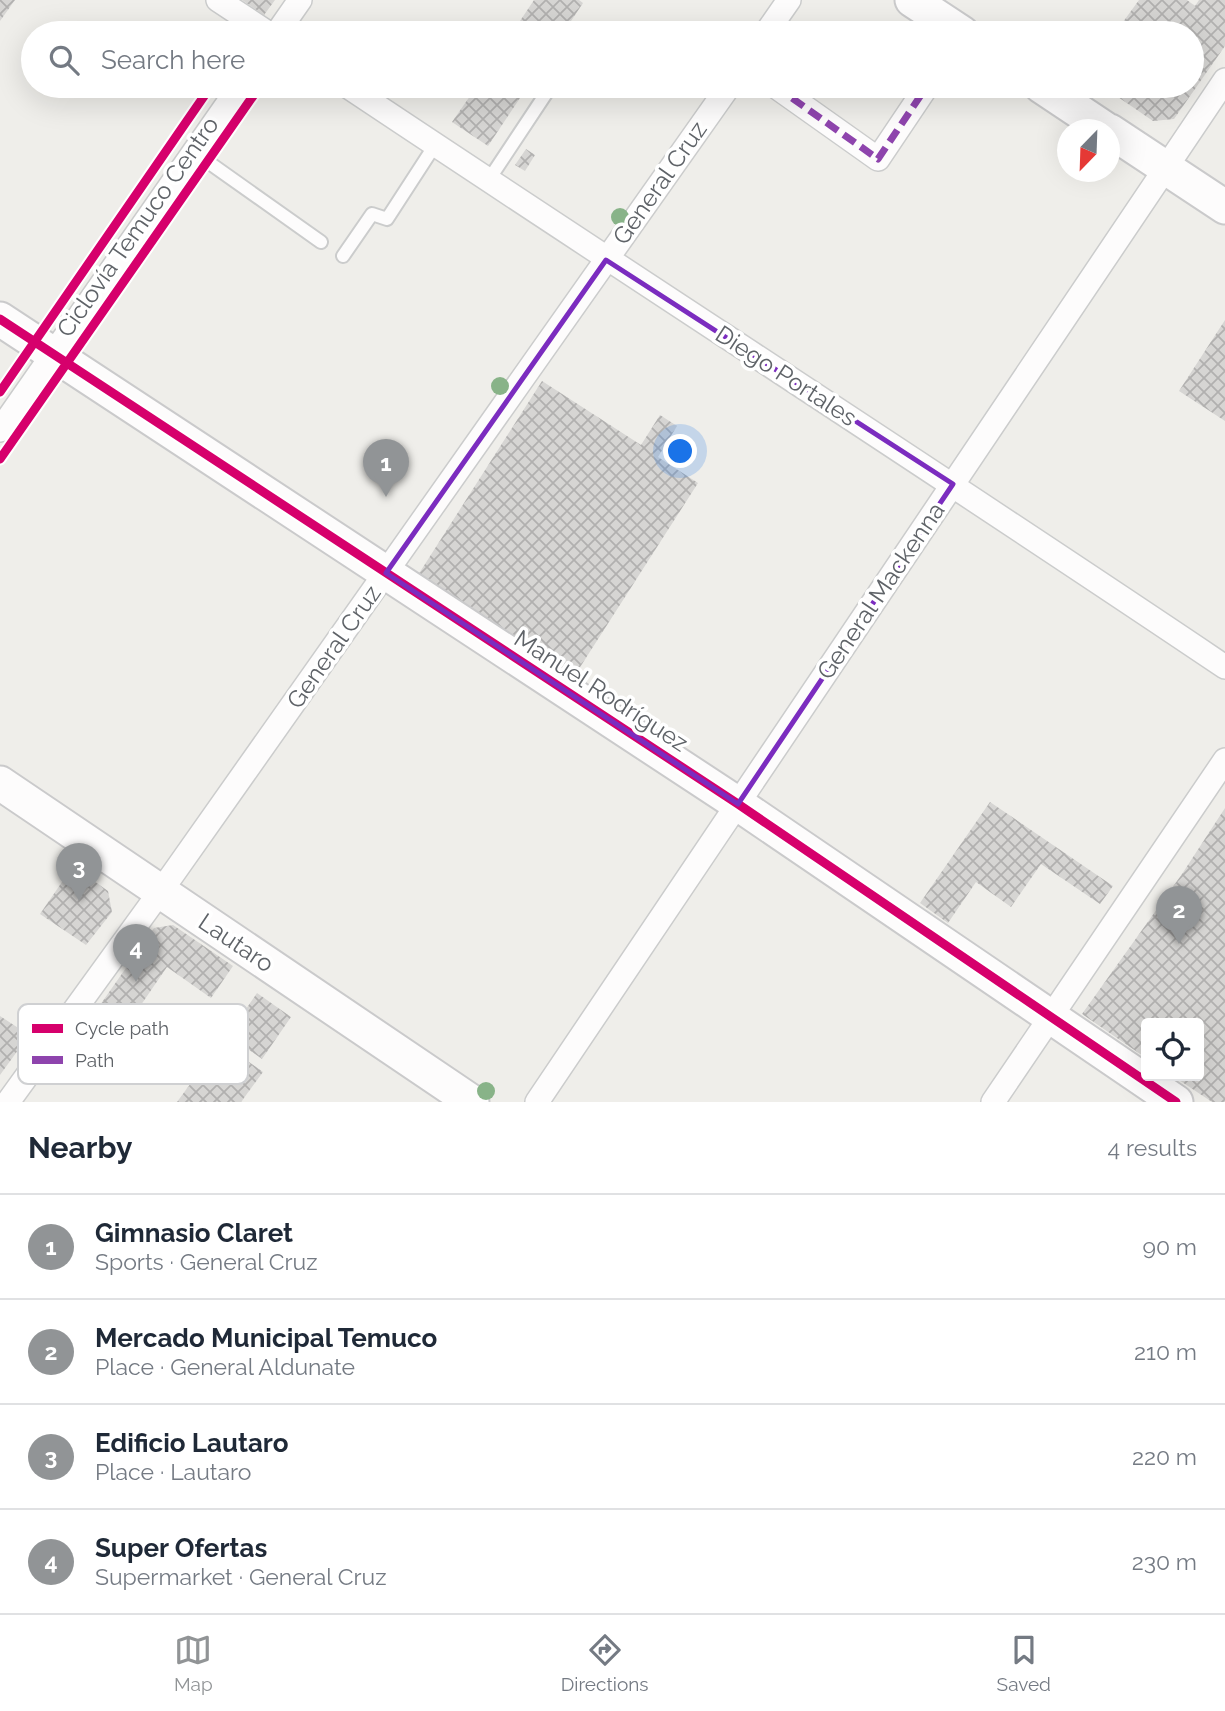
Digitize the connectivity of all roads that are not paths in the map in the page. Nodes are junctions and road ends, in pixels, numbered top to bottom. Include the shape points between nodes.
1 (218, 0) edge
2 (300, 0) edge
3 (789, 0) edge
4 (912, 0) edge
5 (250, 21) edge
6 (285, 21) edge
7 (774, 21) edge
8 (944, 21) edge
9 (1225, 80) edge
10 (232, 98) edge
11 (365, 98) edge
12 (543, 98) edge
13 (721, 98) edge
14 (792, 98) edge
15 (919, 98) edge
16 (1059, 98) edge
17 (1091, 119) edge
18 (1120, 138) edge
19 (435, 145) junction
20 (194, 152) junction
21 (1166, 168) junction
22 (488, 181) junction
23 (1225, 207) edge
24 (321, 242) dead end
25 (343, 256) dead end
26 (606, 260) junction
27 (0, 319) edge
28 (53, 354) junction
29 (0, 430) edge
30 (953, 484) junction
31 (386, 573) junction
32 (1225, 667) edge
33 (1225, 760) edge
34 (0, 783) edge
35 (738, 804) junction
36 (161, 892) junction
37 (79, 1004) edge
38 (1051, 1017) junction
39 (21, 1084) edge
40 (8, 1102) edge
41 (472, 1102) edge
42 (537, 1102) edge
43 (993, 1102) edge
44 (1177, 1102) edge

1 - 5 street
2 - 6 street
3 - 7 street
4 - 8 street
9 - 21 street, General Mackenna
10 - 20 street
11 - 19 street, Diego Portales
12 - 22 lane
13 - 26 street, General Cruz
14 - 15 street via 878,159
16 - 17 street
18 - 21 street
19 - 22 street, Diego Portales
19 - 25 lane via 387,219 372,214
20 - 24 lane
20 - 28 street
21 - 23 street
21 - 30 street, General Mackenna
22 - 26 street, Diego Portales
26 - 30 street, Diego Portales
26 - 31 street, General Cruz
27 - 28 street, Manuel Rodríguez
28 - 29 street
28 - 31 street, Manuel Rodríguez
30 - 32 street, Diego Portales
30 - 35 street, General Mackenna
31 - 35 street, Manuel Rodríguez
31 - 36 street, General Cruz
33 - 38 street
34 - 36 street, Lautaro
35 - 38 street, Manuel Rodríguez
35 - 42 street, General Mackenna
36 - 37 street, General Cruz
36 - 41 street, Lautaro
38 - 43 street
38 - 44 street, Manuel Rodríguez
39 - 40 street, General Cruz

